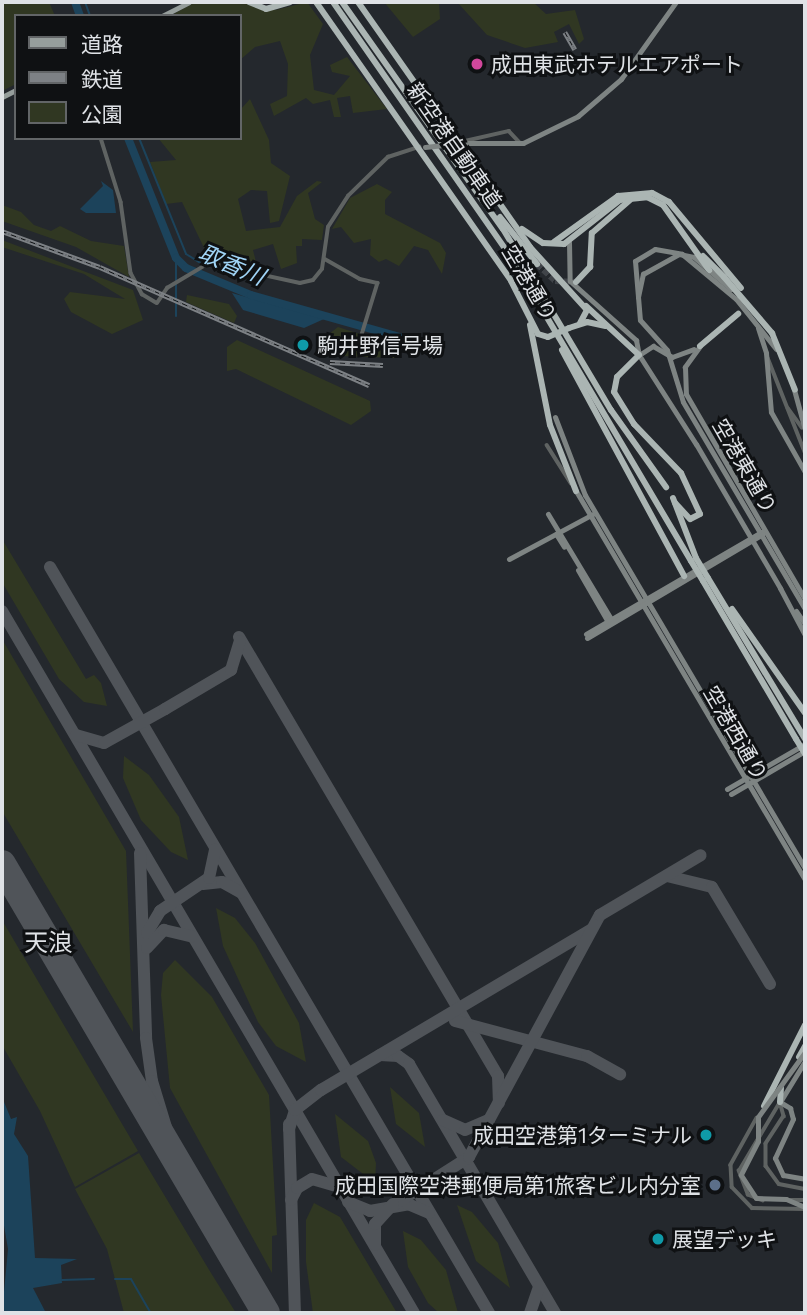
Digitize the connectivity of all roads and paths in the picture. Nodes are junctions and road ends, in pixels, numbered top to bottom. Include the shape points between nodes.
1 (189, 2) edge
2 (249, 2) edge
3 (290, 2) edge
4 (316, 2) edge
5 (333, 2) edge
6 (342, 2) edge
7 (358, 2) edge
8 (674, 3) edge
9 (166, 14) edge
10 (102, 140) edge
11 (456, 143) junction
12 (520, 143) junction
13 (423, 147) junction
14 (451, 156) junction
15 (640, 196) junction
16 (663, 205) junction
17 (505, 209) junction
18 (686, 225) junction
19 (536, 240) junction
20 (686, 240) junction
21 (569, 242) junction
22 (325, 259) junction
23 (537, 264) tunnel mouth
24 (709, 270) junction
25 (576, 282) dead end
26 (741, 288) dead end
27 (517, 292) junction
28 (574, 295) junction
29 (637, 304) junction
30 (544, 312) junction
31 (738, 314) dead end
32 (580, 323) junction
33 (362, 335) dead end
34 (700, 346) junction
35 (766, 353) junction
36 (639, 355) junction
37 (669, 356) junction
38 (794, 390) junction
39 (786, 406) junction
40 (555, 417) dead end
41 (805, 430) edge
42 (547, 445) dead end
43 (805, 452) edge
44 (805, 472) edge
45 (666, 488) dead end
46 (576, 491) junction
47 (593, 513) junction
48 (548, 514) dead end
49 (557, 533) junction
50 (762, 533) junction
51 (509, 559) dead end
52 (694, 559) junction
53 (684, 576) junction
54 (706, 579) junction
55 (780, 588) junction
56 (805, 599) edge
57 (648, 600) junction
58 (723, 600) junction
59 (641, 604) junction
60 (805, 609) edge
61 (610, 622) junction
62 (805, 624) edge
63 (805, 635) edge
64 (586, 636) dead end
65 (805, 713) edge
66 (802, 739) edge
67 (805, 753) edge
68 (749, 780) junction
69 (729, 792) dead end
70 (805, 868) edge
71 (805, 880) edge
72 (805, 1025) edge
73 (805, 1046) edge
74 (805, 1052) edge
75 (805, 1061) edge
76 (780, 1102) junction
77 (764, 1106) junction
78 (758, 1117) junction
79 (805, 1179) edge
80 (805, 1189) edge
81 (805, 1199) edge
82 (805, 1208) edge

1 - 9 main road
2 - 3 highway via 266,9
4 - 13 highway, 空港通り
5 - 30 highway, 新空港自動車道
6 - 14 highway, 新空港自動車道
7 - 11 highway, 空港通り
8 - 12 street via 621,79 593,106 558,128
10 - 22 street via 121,202 131,273 152,302 161,301 171,285 198,267 234,265 300,283 313,280
11 - 12 street
11 - 12 street via 509,131
11 - 13 street, bridge
11 - 17 highway, 空港通り
13 - 22 street via 388,158 348,196 328,227
13 - 27 highway, 空港通り
14 - 23 highway
14 - 45 highway
15 - 16 highway
15 - 21 highway via 620,200
15 - 25 highway via 594,229 590,267
16 - 18 highway
16 - 20 highway
17 - 19 highway
17 - 28 highway, 空港通り via 530,247
18 - 19 highway via 663,198 630,192 613,199 562,240
18 - 26 highway
19 - 21 highway
20 - 24 highway
20 - 38 highway, bridge via 772,333
21 - 36 street via 570,281 633,337
22 - 33 street via 360,279 378,283
24 - 29 street via 687,255 673,255 643,274
24 - 35 street via 751,312
27 - 32 highway, 空港通り, bridge via 538,334 548,337
27 - 46 highway via 535,343 550,425
28 - 32 highway, 空港通り via 587,313
28 - 36 highway
29 - 37 street via 644,326
29 - 38 street, bridge via 635,261 666,249 694,263 770,338
30 - 52 highway
30 - 53 highway
31 - 34 highway
32 - 36 highway via 603,325
34 - 37 street
34 - 50 street, 空港東通り via 685,367 687,394
35 - 39 street
35 - 44 street via 771,412
36 - 37 street via 653,346
36 - 52 highway via 617,377 614,392 634,424 681,473 700,514 690,519 674,500
36 - 55 street, bridge
37 - 50 street, 空港東通り via 682,402
38 - 41 street, bridge
39 - 41 street
39 - 43 street
40 - 47 street, 空港西通り via 569,463
42 - 46 street
46 - 47 street, 空港西通り
47 - 49 street
47 - 57 street, 空港西通り
47 - 59 street, 空港西通り
48 - 49 street
49 - 51 street
49 - 61 street
50 - 53 street
50 - 56 street, 空港東通り
50 - 57 street
50 - 60 street, 空港東通り
52 - 54 highway, bridge
53 - 57 street
54 - 58 highway
54 - 66 highway
55 - 62 street
55 - 63 street
57 - 59 street
57 - 68 street, 空港西通り
58 - 65 highway
58 - 66 highway
59 - 61 street
59 - 68 street, 空港西通り
61 - 64 street
66 - 67 highway, bridge
66 - 68 street
67 - 68 street
68 - 69 street
68 - 70 street, 空港西通り
68 - 71 street, 空港西通り
72 - 77 highway, bridge
73 - 76 highway via 778,1095
74 - 77 street, bridge
75 - 76 street
76 - 79 street via 790,1108 793,1119 775,1163 788,1177
76 - 80 street via 784,1116 766,1144 766,1167 779,1184
76 - 81 street via 738,1178 753,1200
77 - 78 street, bridge
78 - 82 street, bridge via 758,1141 743,1181 756,1198 786,1199
78 - 82 street, bridge via 731,1166 732,1187 752,1208

